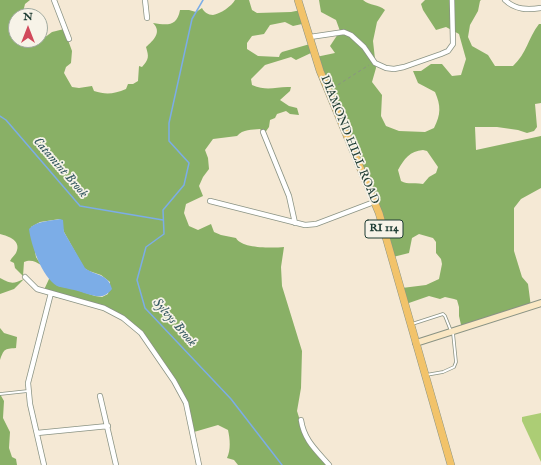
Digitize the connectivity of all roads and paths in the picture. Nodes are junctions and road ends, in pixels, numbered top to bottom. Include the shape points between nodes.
1 (54, 0) edge
2 (145, 0) edge
3 (298, 0) edge
4 (452, 0) edge
5 (505, 0) edge
6 (541, 8) edge
7 (147, 18) dead end
8 (310, 37) junction
9 (69, 40) dead end
10 (375, 63) junction
11 (328, 92) junction
12 (263, 132) dead end
13 (210, 201) dead end
14 (374, 202) junction
15 (295, 223) junction
16 (25, 277) dead end
17 (51, 293) junction
18 (541, 303) edge
19 (411, 325) junction
20 (452, 332) junction
21 (416, 343) junction
22 (425, 376) junction
23 (28, 391) junction
24 (0, 394) edge
25 (100, 396) dead end
26 (301, 420) dead end
27 (108, 426) junction
28 (37, 433) junction
29 (44, 465) edge
30 (116, 465) edge
31 (199, 465) edge
32 (329, 465) edge
33 (451, 465) edge

1 - 9 street
2 - 7 street
3 - 8 main road, DIAMOND HILL ROAD / RI 114
4 - 10 street via 453,44 448,51 394,69
5 - 6 street via 518,8
8 - 10 street via 344,32 352,35
8 - 11 main road, DIAMOND HILL ROAD / RI 114
10 - 11 path
11 - 14 main road, DIAMOND HILL ROAD / RI 114
12 - 15 street via 289,196
13 - 15 street
14 - 15 street via 316,224
14 - 19 main road, DIAMOND HILL ROAD / RI 114 via 387,238
16 - 17 street via 37,289
17 - 23 street
17 - 31 street via 104,308 141,333 186,403
18 - 20 street
19 - 20 lane via 443,314
19 - 21 main road, DIAMOND HILL ROAD / RI 114
20 - 21 street
20 - 22 lane via 456,362 454,367
21 - 22 main road, DIAMOND HILL ROAD / RI 114
22 - 33 main road, DIAMOND HILL ROAD / RI 114
23 - 24 lane
23 - 28 street
25 - 27 street
26 - 32 street via 305,437
27 - 28 street
27 - 30 street
28 - 29 street

